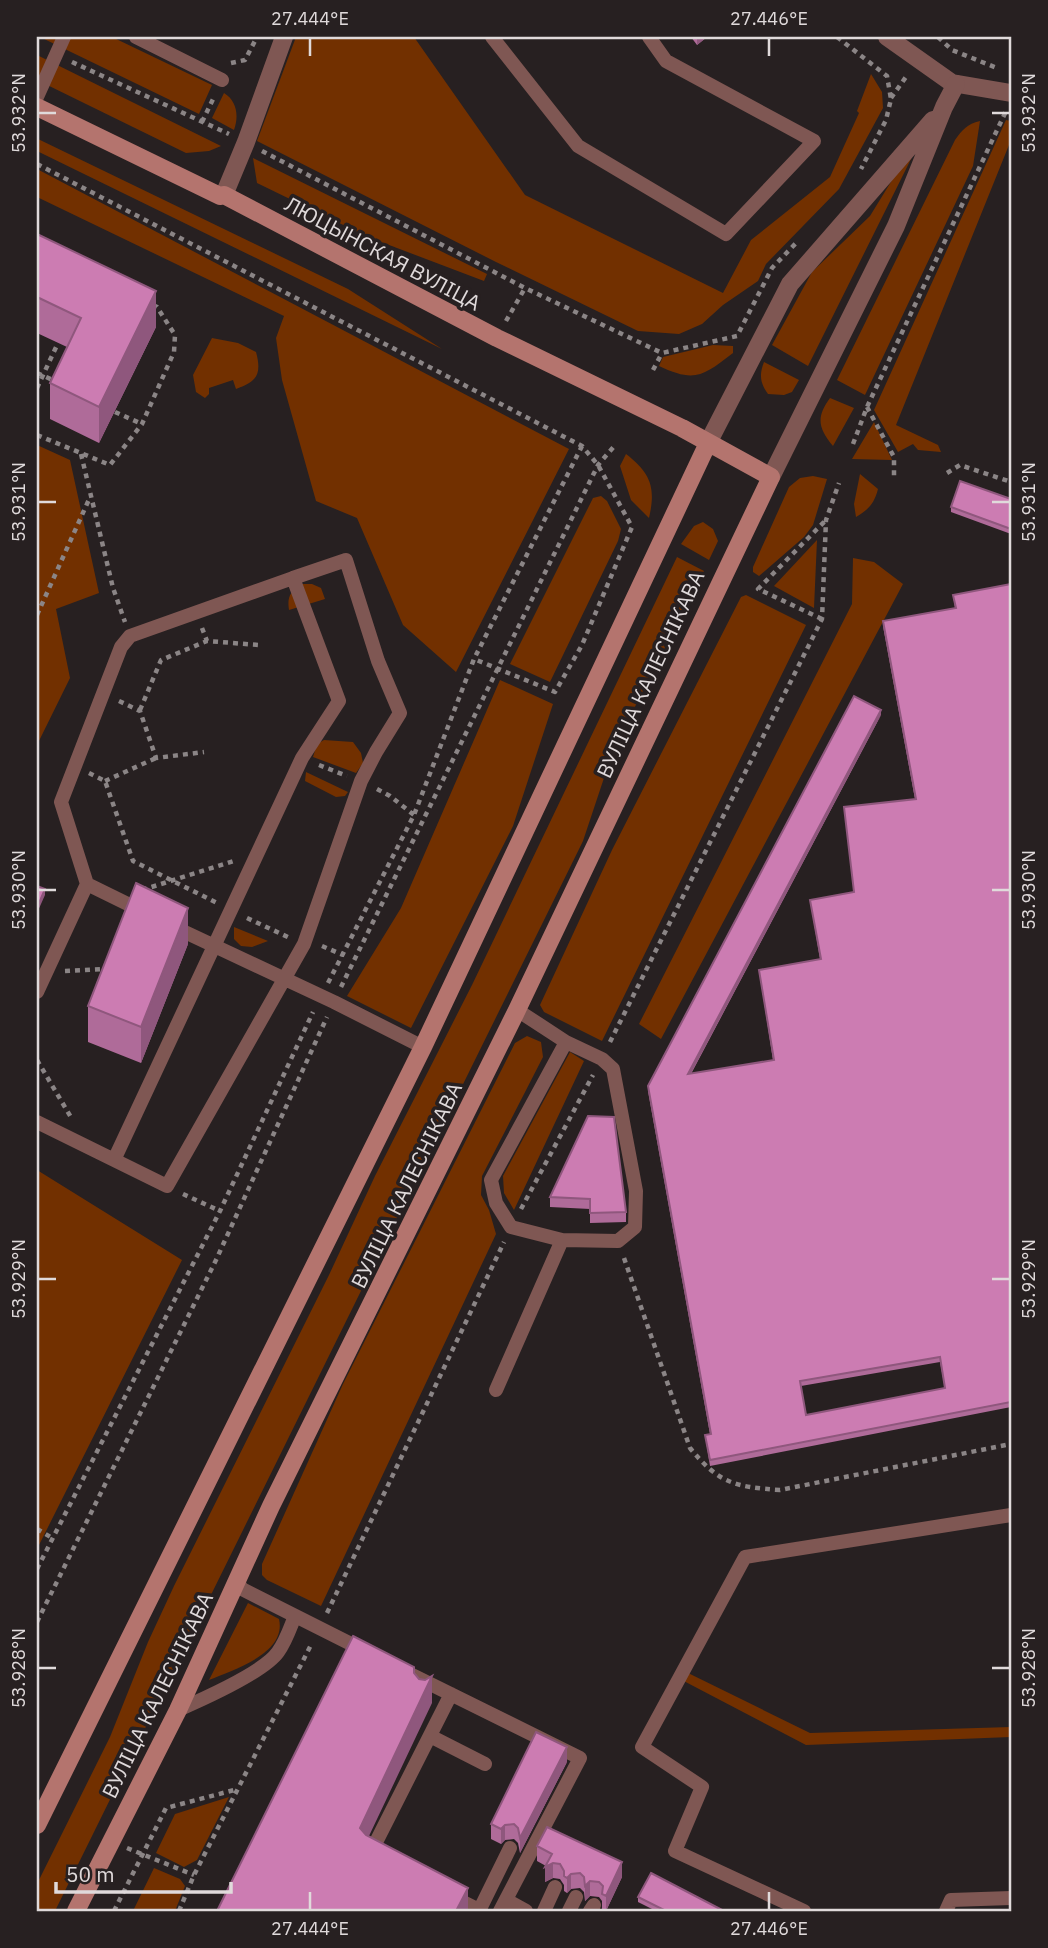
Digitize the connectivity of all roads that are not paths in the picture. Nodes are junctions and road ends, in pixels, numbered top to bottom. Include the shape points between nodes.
1 (64, 37) edge
2 (136, 37) edge
3 (284, 37) edge
4 (492, 37) edge
5 (649, 37) edge
6 (887, 37) edge
7 (222, 80) dead end
8 (956, 84) junction
9 (1011, 93) edge
10 (37, 97) edge
11 (37, 107) edge
12 (944, 107) junction
13 (223, 195) junction
14 (708, 443) junction
15 (771, 477) junction
16 (293, 578) junction
17 (87, 884) junction
18 (214, 946) junction
19 (283, 980) junction
20 (37, 992) edge
21 (517, 1010) junction
22 (566, 1041) junction
23 (423, 1047) junction
24 (37, 1122) edge
25 (114, 1160) junction
26 (562, 1240) junction
27 (496, 1390) dead end
28 (1011, 1515) edge
29 (237, 1581) junction
30 (295, 1616) junction
31 (429, 1684) junction
32 (451, 1694) junction
33 (423, 1698) edge
34 (178, 1710) junction
35 (429, 1736) junction
36 (485, 1764) dead end
37 (37, 1825) edge
38 (510, 1848) dead end
39 (382, 1860) edge
40 (555, 1887) dead end
41 (443, 1892) edge
42 (576, 1896) dead end
43 (1011, 1898) edge
44 (503, 1906) edge
45 (76, 1911) edge
46 (480, 1911) edge
47 (526, 1911) edge
48 (544, 1911) edge
49 (569, 1911) edge
50 (804, 1911) edge
51 (946, 1911) edge

1 - 10 lane
2 - 7 lane
3 - 13 street
4 - 5 lane via 578,146 726,234 814,141 666,61
6 - 8 street
8 - 9 street
8 - 12 street, ВУЛІЦА КАЛЕСНІКАВА
11 - 13 main road, ЛЮЦЫНСКАЯ ВУЛІЦА
12 - 14 street, ВУЛІЦА КАЛЕСНІКАВА via 790,284
12 - 15 street, ВУЛІЦА КАЛЕСНІКАВА via 896,226
13 - 14 main road, ЛЮЦЫНСКАЯ ВУЛІЦА
14 - 15 main road
14 - 23 main road, ВУЛІЦА КАЛЕСНІКАВА
15 - 21 main road, ВУЛІЦА КАЛЕСНІКАВА
16 - 17 lane via 130,636 121,647 61,802
16 - 18 lane via 339,701 302,758
16 - 19 lane via 346,560 400,713 361,781 304,944
17 - 18 lane
17 - 20 lane
18 - 19 lane
18 - 25 lane
19 - 23 lane
19 - 25 lane via 167,1186
21 - 22 lane
21 - 29 main road, ВУЛІЦА КАЛЕСНІКАВА
22 - 26 lane via 491,1180 496,1203 511,1227
22 - 26 lane via 613,1069 636,1191 635,1227 618,1241
23 - 37 main road, ВУЛІЦА КАЛЕСНІКАВА
24 - 25 lane
26 - 27 lane
28 - 50 lane via 745,1557 642,1747 702,1787 675,1851
29 - 30 lane via 242,1589
29 - 34 main road, ВУЛІЦА КАЛЕСНІКАВА
30 - 31 lane
30 - 34 lane via 278,1653 253,1672
31 - 32 lane
31 - 33 lane
32 - 35 lane
32 - 44 lane via 580,1758
34 - 45 main road, ВУЛІЦА КАЛЕСНІКАВА
35 - 36 lane
35 - 39 lane via 370,1854
38 - 46 lane
40 - 48 lane
41 - 46 lane
42 - 49 lane
43 - 51 lane via 951,1900
44 - 47 lane

